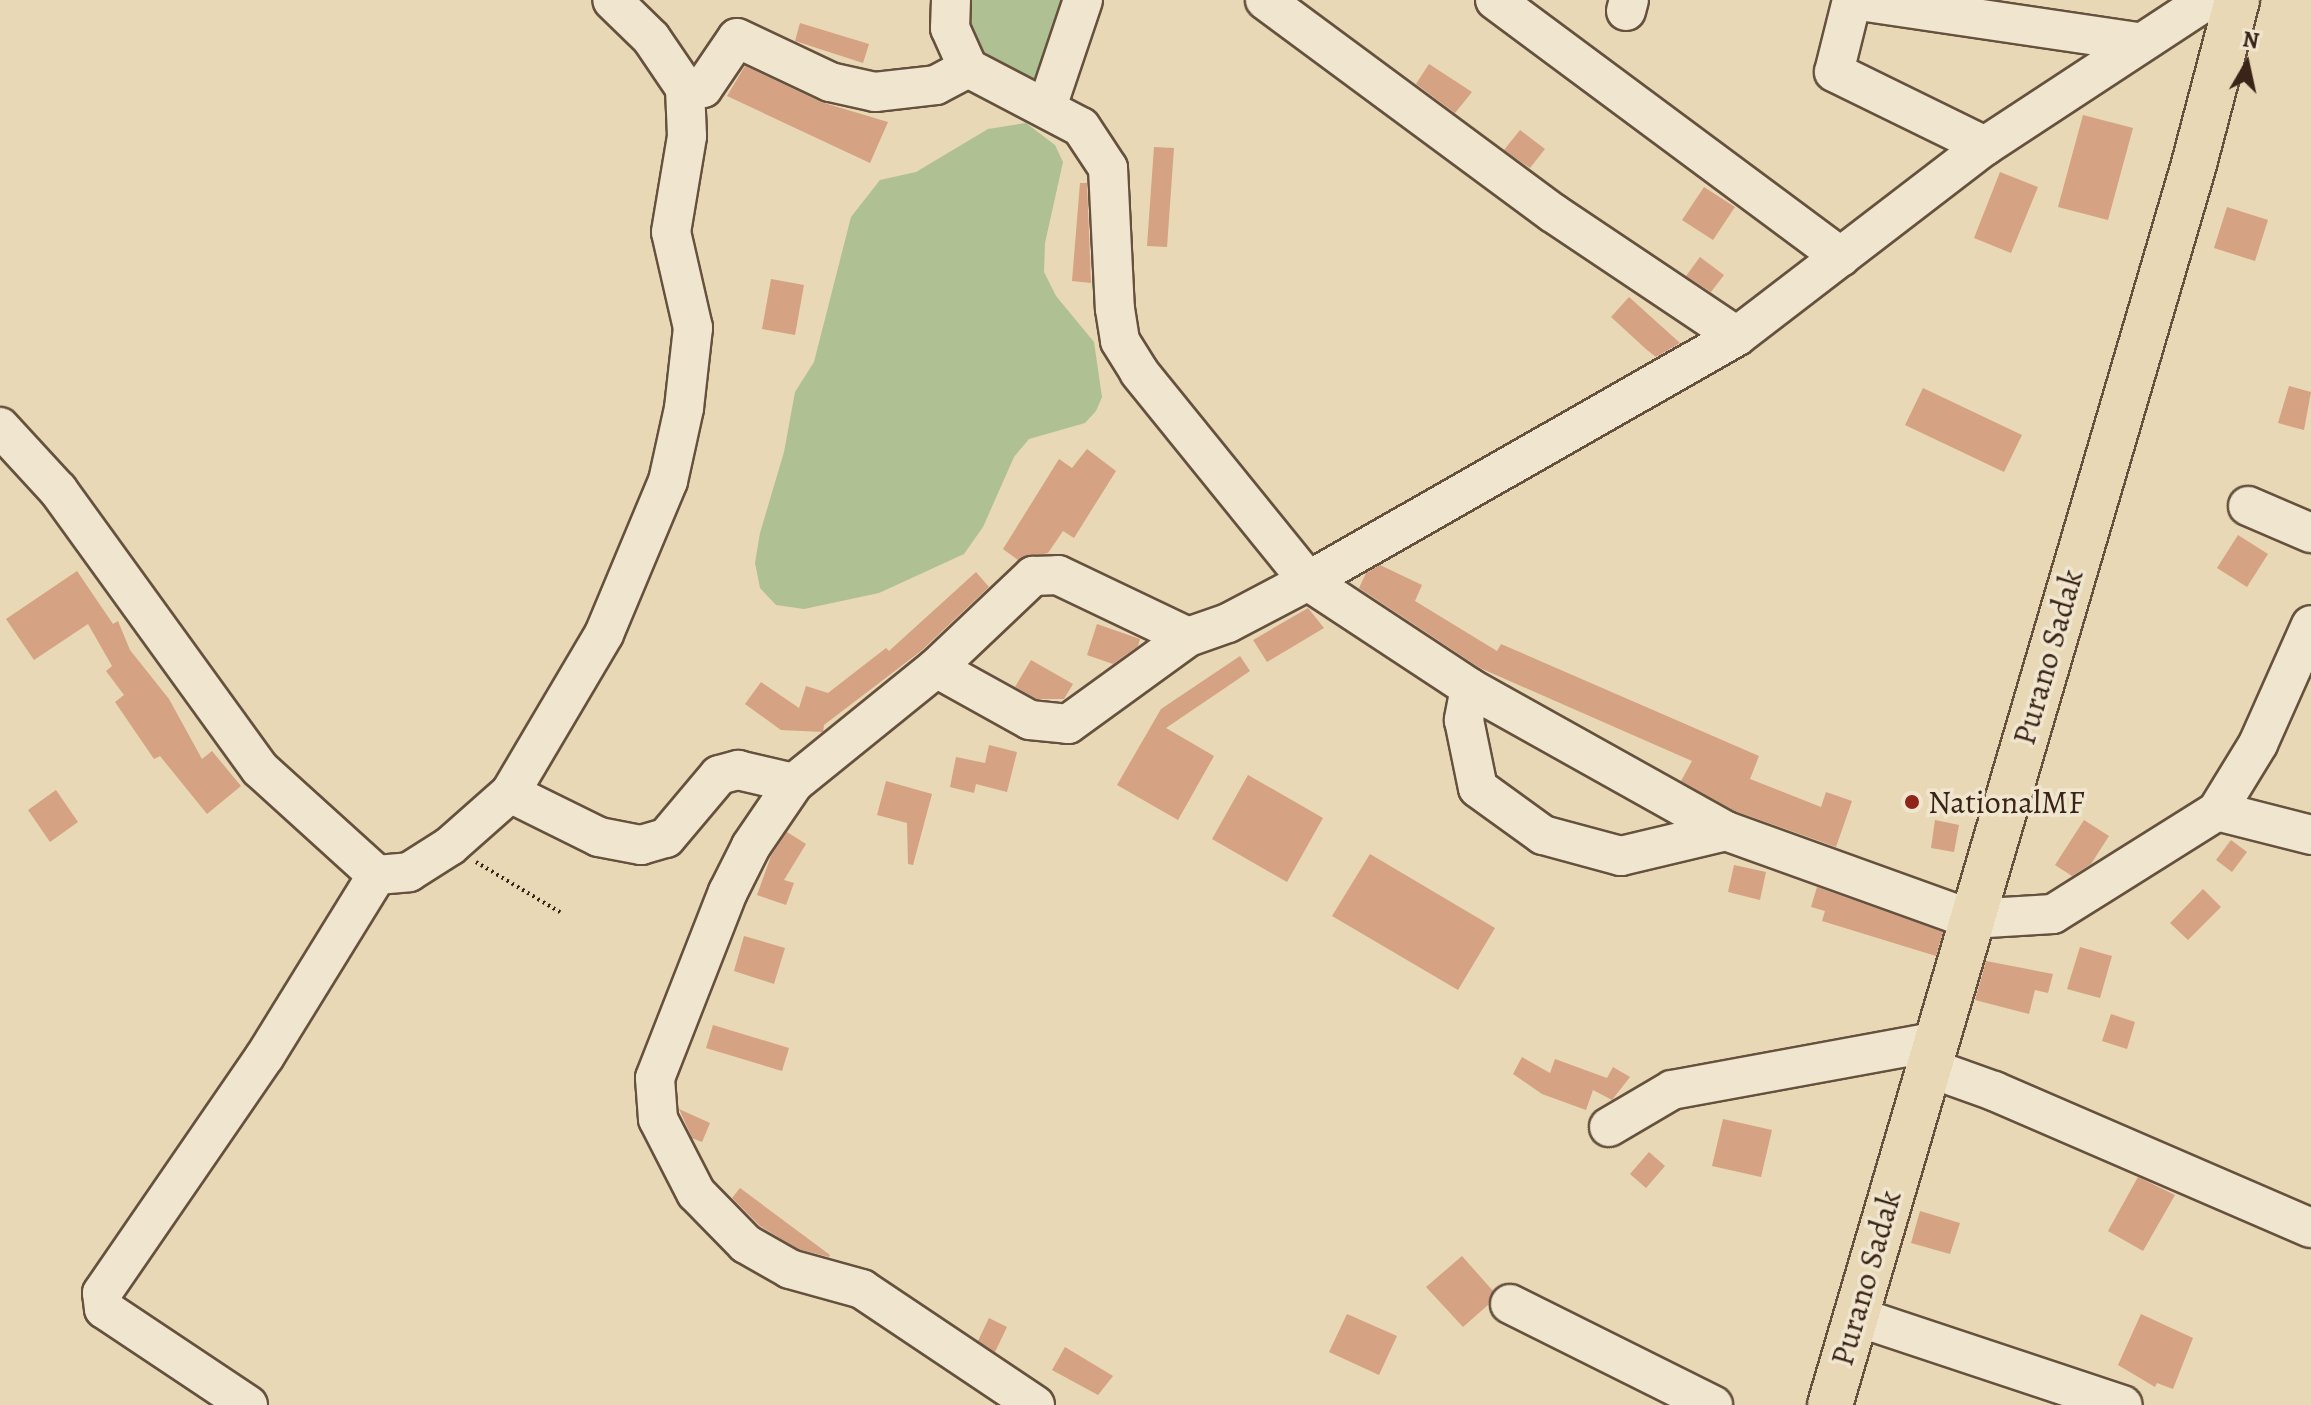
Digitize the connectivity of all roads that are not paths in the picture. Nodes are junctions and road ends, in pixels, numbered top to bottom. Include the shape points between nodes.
1 (612, 0) edge
2 (951, 0) edge
3 (1083, 0) edge
4 (1265, 0) edge
5 (1495, 0) edge
6 (1852, 0) edge
7 (2207, 0) edge
8 (2237, 0) edge
9 (2139, 42) junction
10 (968, 68) junction
11 (685, 88) junction
12 (1047, 107) junction
13 (1985, 146) junction
14 (1841, 257) junction
15 (1737, 336) junction
16 (0, 427) edge
17 (2248, 506) dead end
18 (2311, 533) edge
19 (1308, 581) junction
20 (2311, 625) edge
21 (1188, 637) junction
22 (936, 668) junction
23 (1470, 688) junction
24 (794, 783) junction
25 (510, 793) junction
26 (2217, 811) junction
27 (1726, 831) junction
28 (2311, 835) edge
29 (377, 875) junction
30 (1971, 919) junction
31 (1931, 1054) junction
32 (1609, 1127) dead end
33 (2311, 1228) edge
34 (1510, 1304) dead end
35 (1855, 1316) junction
36 (248, 1405) edge
37 (1035, 1405) edge
38 (1713, 1405) edge
39 (1830, 1405) edge
40 (2123, 1405) edge

1 - 11 street via 651,38
2 - 10 street via 950,28
3 - 12 street
4 - 15 street via 1553,213
5 - 14 street
6 - 9 street
6 - 13 street via 1834,72
7 - 9 street
8 - 30 main road, Purano Sadak via 2194,164
9 - 13 street
10 - 11 street via 936,85 875,92 830,82 737,38 703,88
10 - 12 street
11 - 25 street via 687,136 671,232 693,328 668,481 604,634
12 - 19 street via 1081,127 1108,168 1120,341 1139,372
13 - 14 street
14 - 15 street
15 - 19 street
16 - 29 street via 58,490 260,769
17 - 18 street
19 - 21 street
19 - 23 street
20 - 26 street via 2258,744
21 - 22 street via 1068,724 1030,720
21 - 22 street via 1047,573 1018,586
22 - 24 street
23 - 27 street
23 - 27 street via 1464,720 1478,788 1543,835 1621,856
24 - 25 street via 738,770 719,775 666,838 641,845 599,837
24 - 37 street via 751,846 728,892 655,1078 658,1119 696,1193 746,1244 790,1269 862,1289
25 - 29 street via 450,846 409,872
26 - 28 street
26 - 30 street via 2053,914
27 - 30 street
29 - 36 street via 265,1056 102,1293 104,1309
30 - 31 main road, Purano Sadak
31 - 32 street via 1672,1090
31 - 33 street
31 - 35 main road, Purano Sadak
34 - 38 street
35 - 39 main road, Purano Sadak
35 - 40 street

